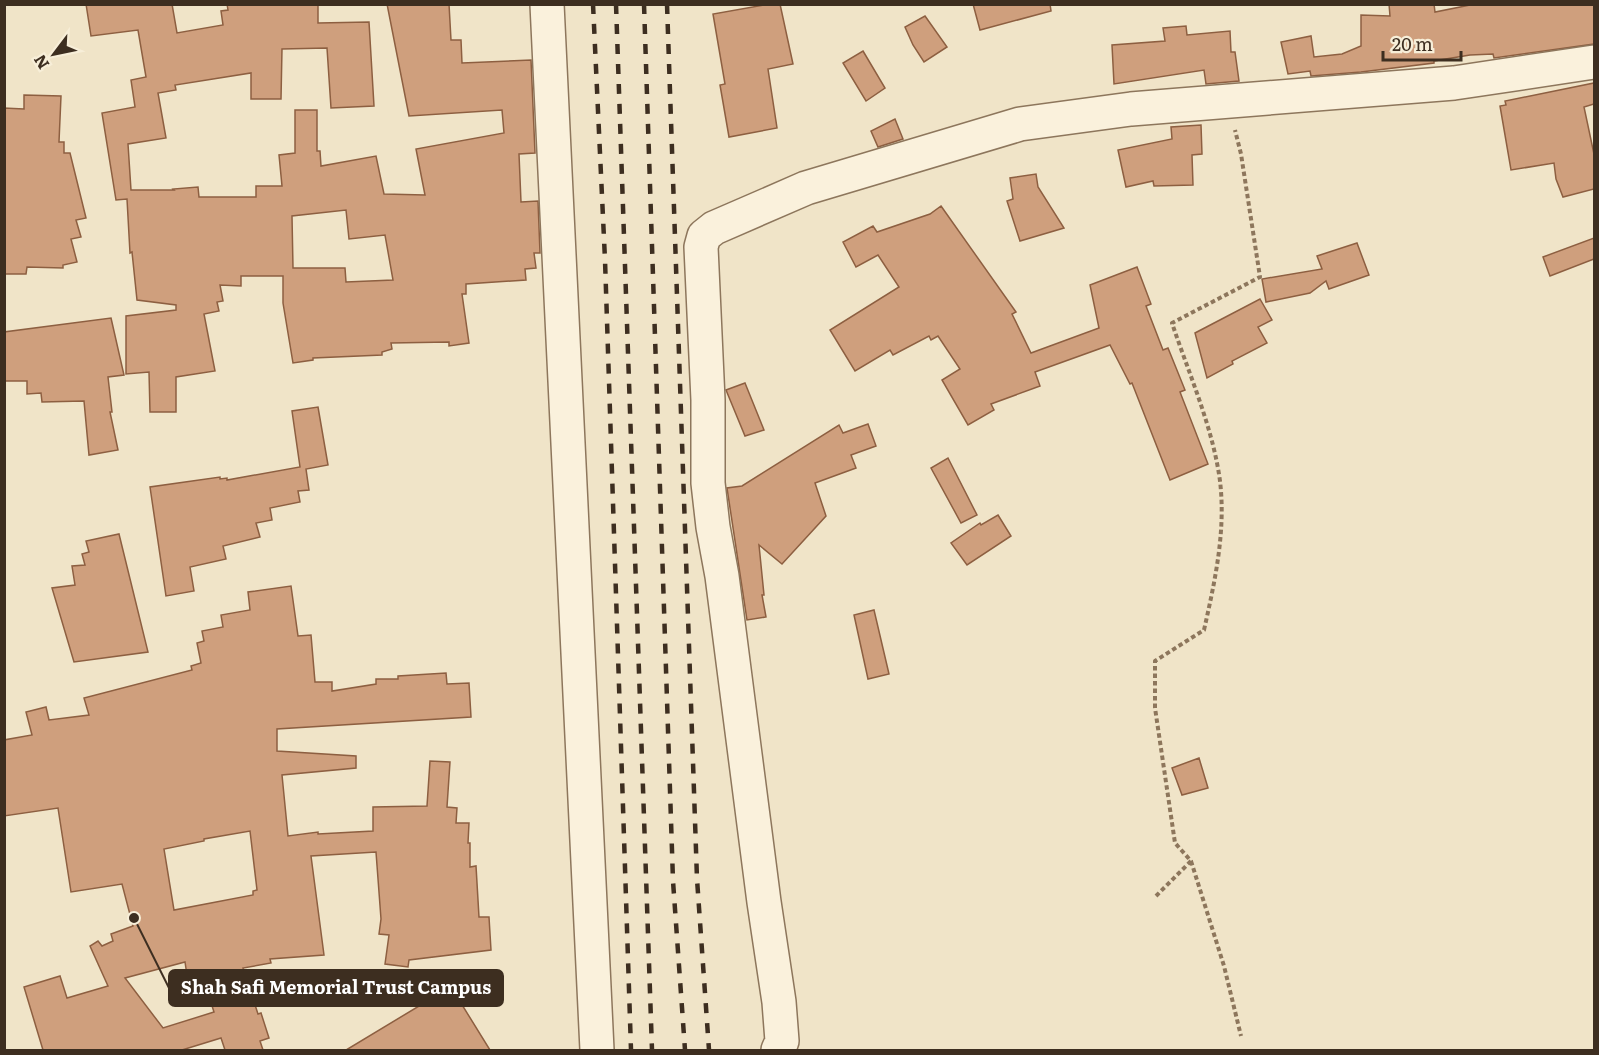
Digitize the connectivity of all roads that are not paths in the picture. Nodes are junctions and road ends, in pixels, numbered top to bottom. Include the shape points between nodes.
1 (547, 4) edge
2 (1594, 62) edge
3 (597, 1050) edge
4 (778, 1050) edge

1 - 3 street
2 - 4 street via 1454,82 1131,109 1020,124 806,188 704,236 701,247 708,483 779,1002 782,1041

